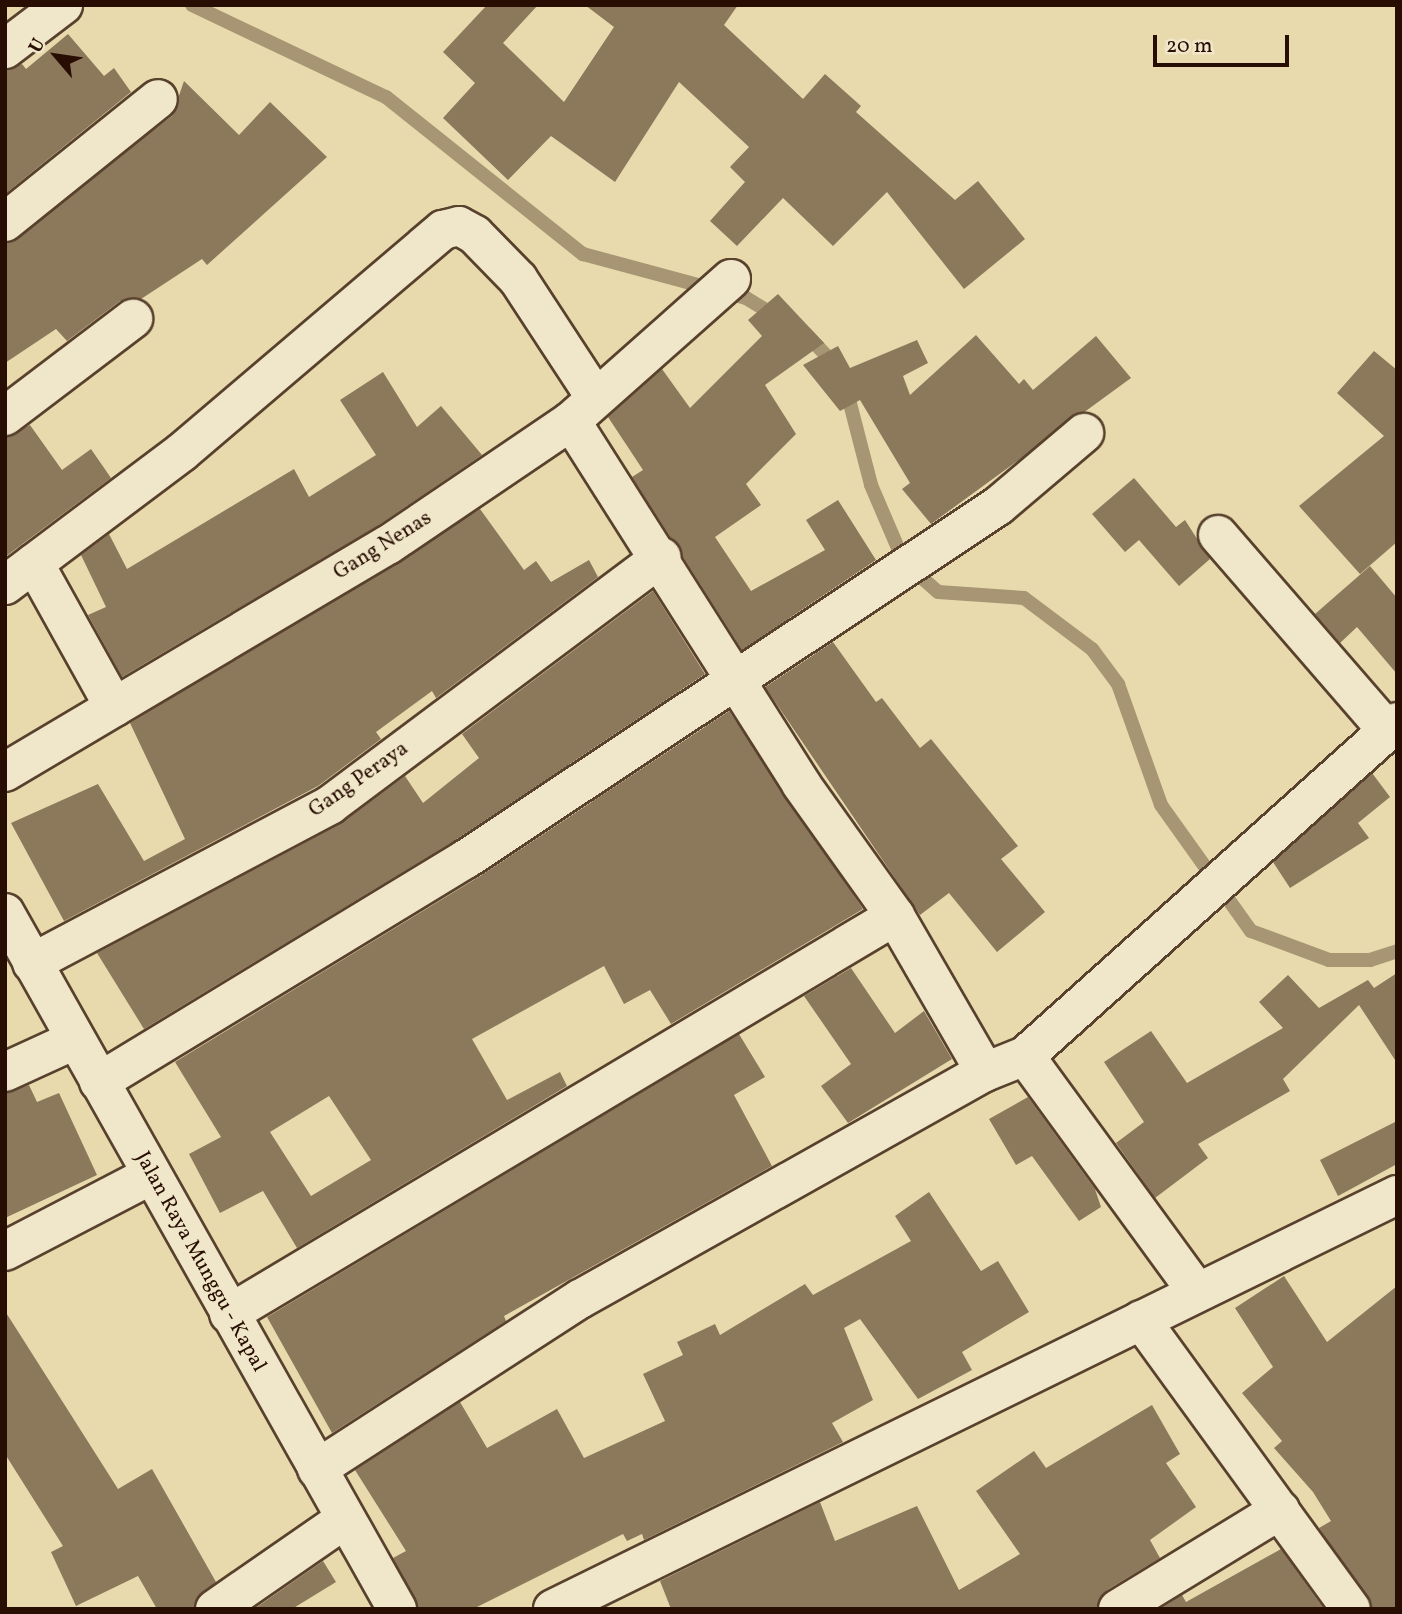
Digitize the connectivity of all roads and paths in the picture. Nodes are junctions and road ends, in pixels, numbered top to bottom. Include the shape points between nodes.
1 (63, 5) edge
2 (5, 49) edge
3 (158, 99) dead end
4 (5, 222) edge
5 (731, 279) dead end
6 (133, 318) dead end
7 (584, 409) junction
8 (5, 416) edge
9 (1083, 433) dead end
10 (1218, 536) dead end
11 (661, 557) junction
12 (20, 574) edge
13 (733, 677) junction
14 (114, 707) junction
15 (1392, 726) edge
16 (5, 772) edge
17 (5, 913) edge
18 (895, 916) junction
19 (32, 963) junction
20 (75, 1040) junction
21 (1026, 1056) junction
22 (5, 1072) edge
23 (985, 1072) junction
24 (99, 1082) junction
25 (151, 1175) junction
26 (1397, 1195) edge
27 (5, 1251) edge
28 (1197, 1292) junction
29 (229, 1314) junction
30 (1141, 1320) junction
31 (317, 1469) junction
32 (1280, 1510) junction
33 (345, 1519) junction
34 (215, 1609) edge
35 (397, 1609) edge
36 (552, 1609) edge
37 (1118, 1609) edge
38 (1352, 1609) edge

1 - 2 street
3 - 4 street
5 - 7 street, Gang Nenas
6 - 8 street
7 - 11 street
7 - 12 street via 518,279 475,235 459,226 443,230 183,452
7 - 14 street, Gang Nenas via 388,545
9 - 13 street via 998,506
10 - 15 street
11 - 13 street
11 - 19 street, Gang Peraya via 330,805
12 - 14 street
13 - 18 street
13 - 24 street via 466,859
14 - 16 street, Gang Nenas
15 - 21 street
17 - 19 street, Jalan Raya Munggu - Kapal
18 - 23 street
18 - 29 street
19 - 20 street, Jalan Raya Munggu - Kapal
20 - 22 street
20 - 24 street, Jalan Raya Munggu - Kapal
21 - 23 street
21 - 28 street
23 - 31 street via 580,1299
24 - 25 street, Jalan Raya Munggu - Kapal
25 - 27 street
25 - 29 street, Jalan Raya Munggu - Kapal
26 - 28 street
28 - 30 street
29 - 31 street, Jalan Raya Munggu - Kapal
30 - 32 street
30 - 36 street
31 - 33 street, Jalan Raya Munggu - Kapal
32 - 37 street
32 - 38 street
33 - 34 street
33 - 35 street, Jalan Raya Munggu - Kapal

